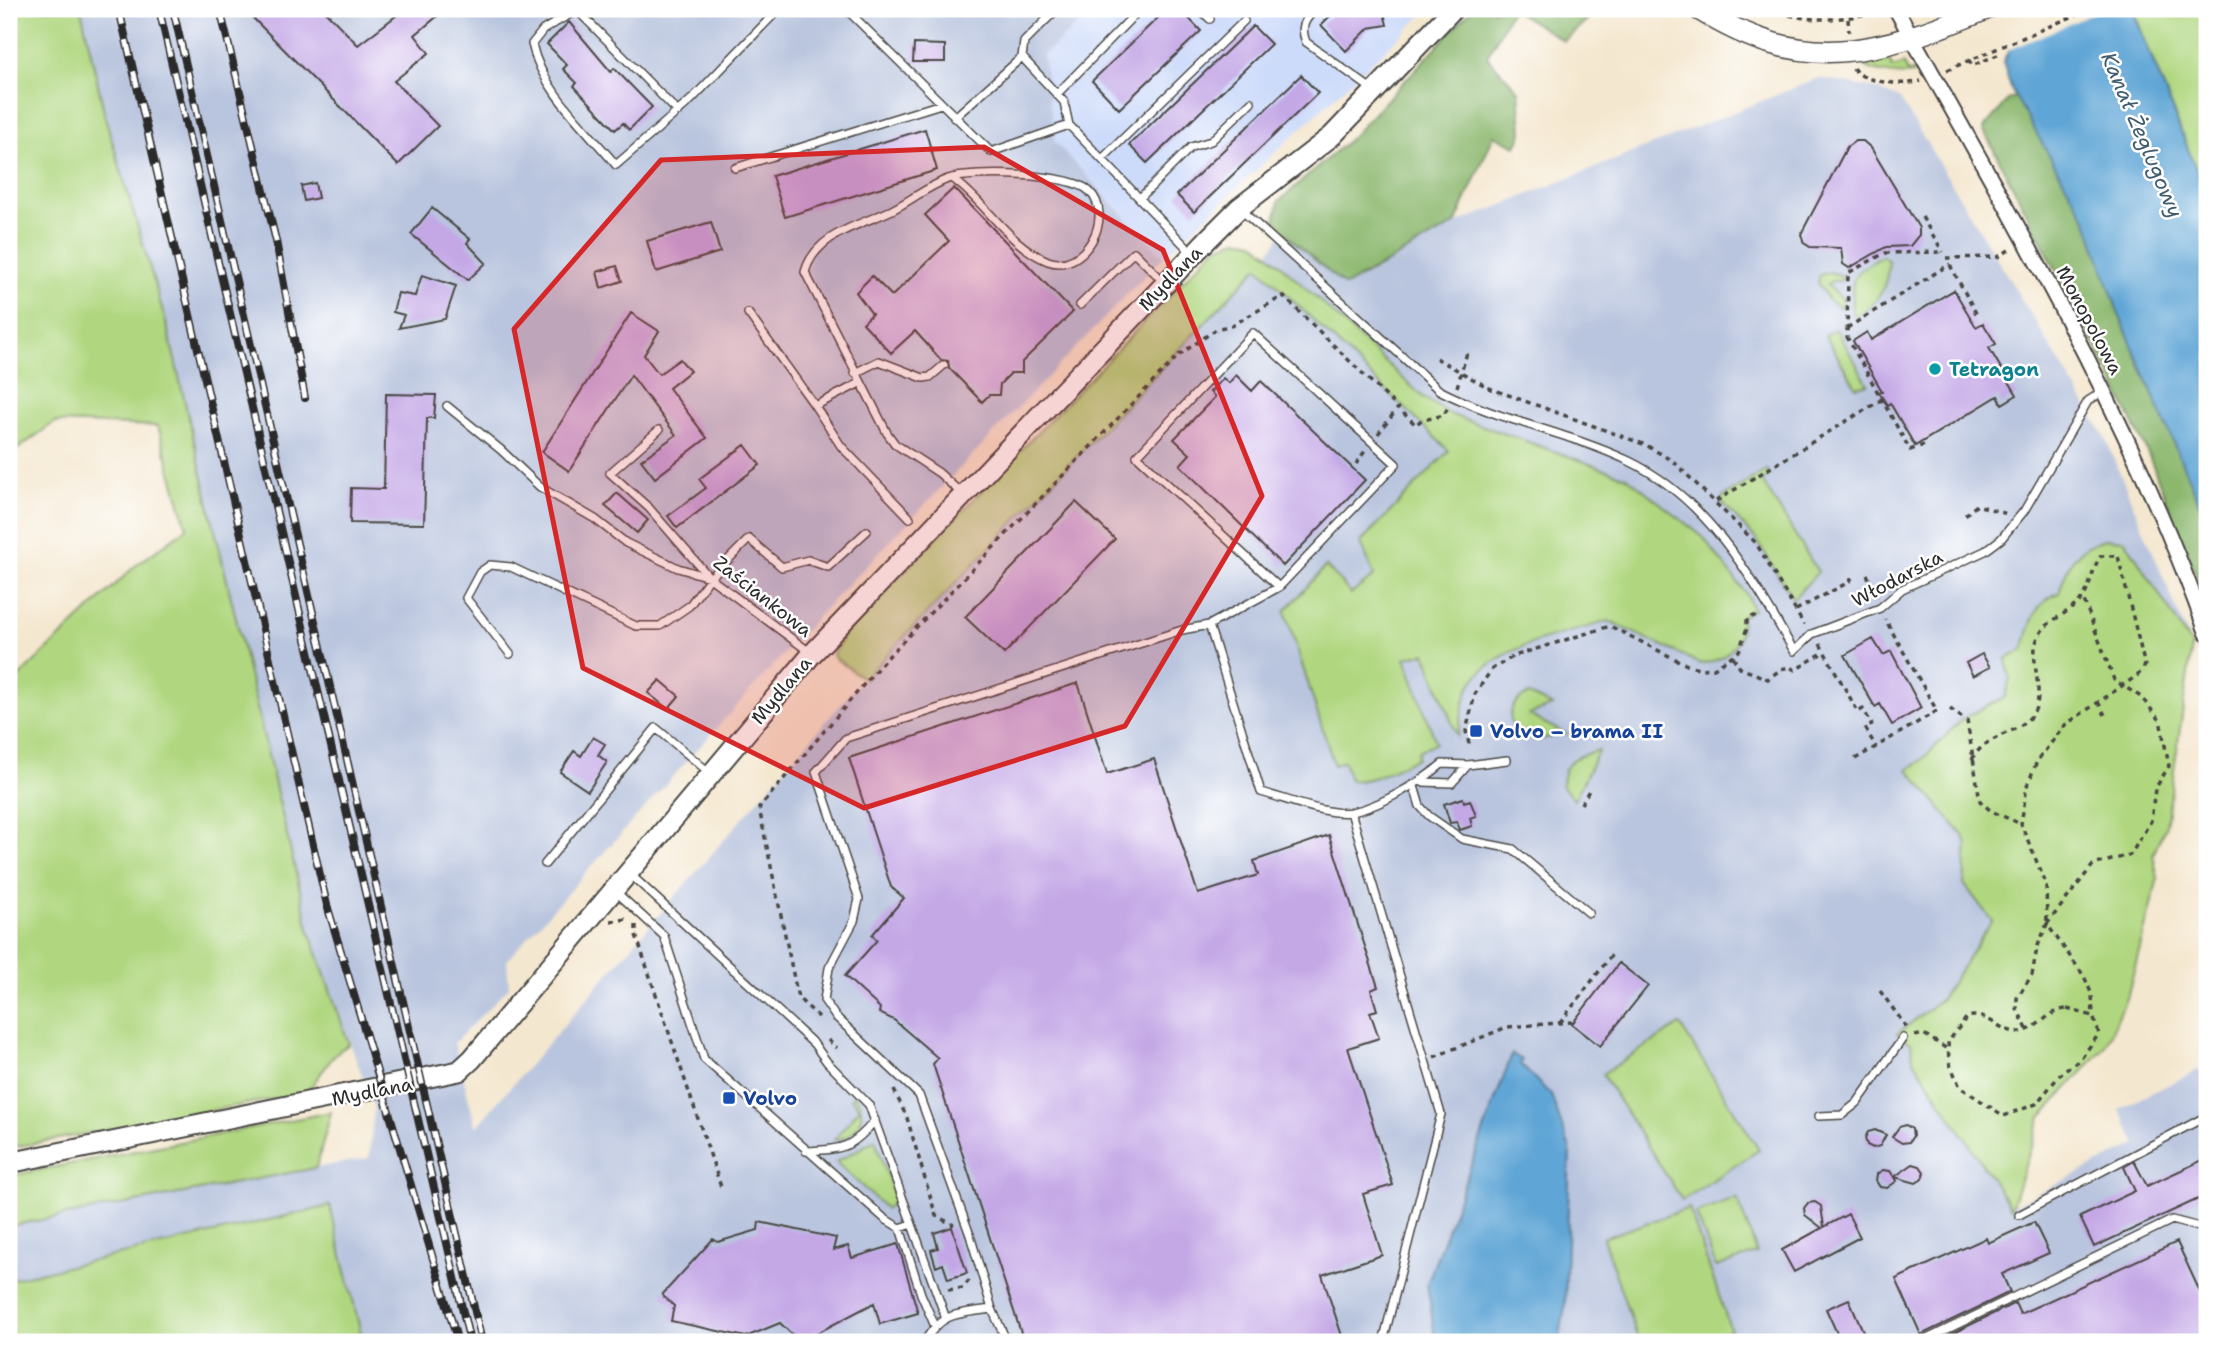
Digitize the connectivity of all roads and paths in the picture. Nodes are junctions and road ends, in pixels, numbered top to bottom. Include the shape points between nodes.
1 (779, 9) edge
2 (846, 9) edge
3 (1057, 9) edge
4 (1140, 9) edge
5 (1200, 9) edge
6 (1316, 9) edge
7 (1333, 9) edge
8 (1453, 9) edge
9 (1699, 9) edge
10 (1770, 9) edge
11 (1891, 9) edge
12 (2090, 9) edge
13 (1983, 10) edge
14 (1325, 17) dead end
15 (1210, 19) dead end
16 (1848, 19) junction
17 (1244, 21) dead end
18 (1849, 36) dead end
19 (1913, 38) junction
20 (2002, 54) dead end
21 (1022, 57) junction
22 (1969, 60) junction
23 (1853, 65) dead end
24 (1944, 71) dead end
25 (1926, 80) dead end
26 (1375, 92) junction
27 (1057, 94) junction
28 (1251, 102) dead end
29 (941, 104) junction
30 (678, 112) junction
31 (954, 118) junction
32 (1069, 125) junction
33 (1102, 159) junction
34 (735, 168) dead end
35 (952, 178) junction
36 (1139, 198) junction
37 (1239, 208) junction
38 (1922, 217) dead end
39 (2015, 246) dead end
40 (1943, 252) junction
41 (1194, 254) junction
42 (1946, 258) junction
43 (1950, 264) junction
44 (1165, 283) junction
45 (1080, 305) dead end
46 (748, 313) dead end
47 (1977, 315) dead end
48 (1847, 328) junction
49 (1468, 349) dead end
50 (944, 365) dead end
51 (855, 373) junction
52 (860, 383) junction
53 (2105, 390) junction
54 (1453, 397) junction
55 (1881, 400) junction
56 (447, 406) dead end
57 (815, 406) junction
58 (1398, 408) junction
59 (659, 430) dead end
60 (1372, 442) junction
61 (1924, 445) dead end
62 (1356, 464) dead end
63 (962, 495) junction
64 (1716, 501) dead end
65 (1965, 515) dead end
66 (910, 518) dead end
67 (2019, 518) junction
68 (867, 531) dead end
69 (1867, 574) dead end
70 (1854, 575) dead end
71 (710, 578) junction
72 (1279, 587) junction
73 (2083, 598) junction
74 (1880, 608) junction
75 (1796, 610) dead end
76 (1759, 614) dead end
77 (1209, 625) junction
78 (2207, 633) edge
79 (1824, 652) dead end
80 (812, 653) junction
81 (510, 654) dead end
82 (1732, 657) junction
83 (2119, 685) junction
84 (2098, 701) junction
85 (1950, 709) dead end
86 (2105, 715) dead end
87 (1469, 744) dead end
88 (1856, 759) dead end
89 (1972, 760) junction
90 (1507, 761) dead end
91 (1468, 765) junction
92 (711, 774) junction
93 (1422, 782) junction
94 (1414, 786) junction
95 (1591, 787) dead end
96 (1581, 804) dead end
97 (1351, 812) junction
98 (2021, 824) junction
99 (545, 864) dead end
100 (628, 873) junction
101 (614, 889) junction
102 (1588, 913) dead end
103 (604, 916) dead end
104 (2047, 924) junction
105 (1613, 953) dead end
106 (1880, 991) dead end
107 (2093, 1016) junction
108 (1572, 1021) dead end
109 (1560, 1023) junction
110 (829, 1025) dead end
111 (2027, 1029) junction
112 (1913, 1037) junction
113 (1906, 1040) joint
114 (1947, 1049) junction
115 (1425, 1060) junction
116 (891, 1084) dead end
117 (1819, 1116) dead end
118 (2207, 1116) edge
119 (875, 1120) junction
120 (806, 1151) junction
121 (9, 1163) edge
122 (721, 1187) dead end
123 (2019, 1214) dead end
124 (912, 1224) junction
125 (900, 1228) junction
126 (2207, 1229) edge
127 (956, 1232) dead end
128 (971, 1277) dead end
129 (945, 1290) dead end
130 (992, 1309) junction
131 (945, 1316) junction
132 (934, 1324) junction
133 (924, 1342) edge
134 (1007, 1342) edge
135 (1383, 1342) edge
136 (1921, 1342) edge

1 - 30 lane
2 - 29 lane
3 - 21 lane via 1024,42
4 - 27 lane
5 - 15 lane
6 - 26 lane via 1301,31 1306,43
7 - 14 path
8 - 26 street, Mydlana
9 - 19 main road via 1775,47 1835,52
10 - 16 path via 1812,20
11 - 16 path
11 - 19 street, Monopolowa
12 - 22 path
13 - 19 main road
16 - 18 path
17 - 33 lane
19 - 53 street, Monopolowa
20 - 22 path via 1972,66
21 - 27 lane
21 - 31 lane
22 - 24 path
23 - 25 path via 1867,78 1913,84
26 - 37 street, Mydlana via 1332,136
27 - 32 lane via 1064,102
28 - 36 lane via 1211,141 1192,147
29 - 31 lane
29 - 34 lane
30 - 30 lane via 617,165 553,89 535,59 532,44 543,30 577,10
31 - 32 lane via 990,152
32 - 33 lane
33 - 36 lane
35 - 35 lane via 992,175 1069,180 1089,190 1097,202 1094,240 1071,260 1051,262 1015,240
35 - 51 lane via 853,225 808,260 805,272
36 - 41 lane
37 - 41 street, Mydlana
37 - 54 lane via 1416,372
38 - 40 path
39 - 42 path via 1998,257
40 - 42 path
40 - 48 path via 1885,253 1848,273
41 - 44 street, Mydlana
42 - 43 path
43 - 47 path
43 - 48 path
44 - 45 lane via 1134,252
44 - 63 street, Mydlana
46 - 57 lane
48 - 55 path via 1846,337
49 - 54 path
50 - 51 lane via 930,377 879,361
51 - 52 lane
52 - 57 lane
52 - 63 lane via 895,444 939,473
53 - 67 lane, Włodarska via 2088,401
53 - 78 street, Monopolowa
54 - 58 path via 1444,415 1416,425
54 - 74 lane, Włodarska via 1627,460 1663,483 1728,544 1794,650 1812,634
55 - 61 path via 1910,450
55 - 64 path
56 - 71 lane via 540,487 626,543
57 - 66 lane via 841,446
58 - 60 path
58 - 110 path via 1283,296 1231,326 1217,328 1179,355 882,663 759,808 798,998
59 - 71 lane, Zaściankowa via 610,473 649,508
60 - 62 path
60 - 72 lane via 1396,464
60 - 72 lane via 1254,333 1137,456
63 - 80 street, Mydlana
65 - 67 path via 1977,505
67 - 74 lane, Włodarska via 1984,551 1902,589
68 - 71 lane via 828,567 808,560 782,567 749,539
69 - 74 path
70 - 75 path
71 - 80 lane, Zaściankowa
71 - 81 lane via 689,606 660,626 636,626 511,567 490,565 480,572 466,598
72 - 77 lane
73 - 83 path
73 - 83 path via 2101,556 2118,556 2145,659 2138,675
73 - 89 path via 2038,636 2033,715 1989,741
74 - 88 path via 1937,711
76 - 82 path via 1749,618 1742,644
77 - 97 lane via 1261,792
77 - 130 lane via 846,738 816,772 859,899 854,920 829,968 824,1000 835,1016 919,1095
79 - 82 path via 1795,670 1780,669 1768,679 1740,668
80 - 92 street, Mydlana
82 - 87 path via 1714,668 1694,669 1610,626 1514,656 1492,668 1479,686 1466,731
83 - 84 path
83 - 104 path via 2141,697 2156,713 2169,766 2155,789 2151,821 2130,855 2093,865
84 - 86 path
84 - 98 path via 2064,725 2037,761 2022,802
85 - 89 path via 1967,721
89 - 98 path via 1980,801
90 - 91 lane
91 - 93 lane via 1442,764
91 - 93 lane via 1452,783
92 - 99 lane via 656,728
92 - 100 street, Mydlana
93 - 94 lane
94 - 97 lane
94 - 102 lane via 1420,806 1429,816 1462,839 1513,849
95 - 96 path
97 - 115 lane
98 - 104 path via 2046,884
100 - 101 street, Mydlana
100 - 119 lane via 814,1044 858,1090
101 - 120 lane via 664,936 704,1059
101 - 121 street, Mydlana via 459,1071
103 - 122 path via 610,921 636,919 636,935
104 - 107 path via 2090,987
104 - 111 path via 2032,975 2017,998
105 - 109 path
106 - 112 path
107 - 111 path via 2058,1010
107 - 114 path via 2099,1034 2079,1061 2064,1070 2036,1104 2012,1114 1999,1115 1960,1087
108 - 109 path
109 - 115 path via 1507,1027
111 - 114 path via 2016,1032 1974,1015 1961,1021
112 - 113 path
112 - 114 path via 1924,1034
113 - 117 lane via 1857,1103 1842,1115
115 - 135 lane via 1441,1114
116 - 127 path via 907,1118 936,1216 954,1225
118 - 123 lane
119 - 120 lane via 858,1141 845,1148
119 - 124 lane
120 - 125 lane
124 - 125 lane
124 - 131 lane
125 - 132 lane
126 - 136 lane via 2172,1220
128 - 129 path via 964,1288
130 - 131 lane
130 - 134 lane
131 - 132 lane
132 - 133 lane

